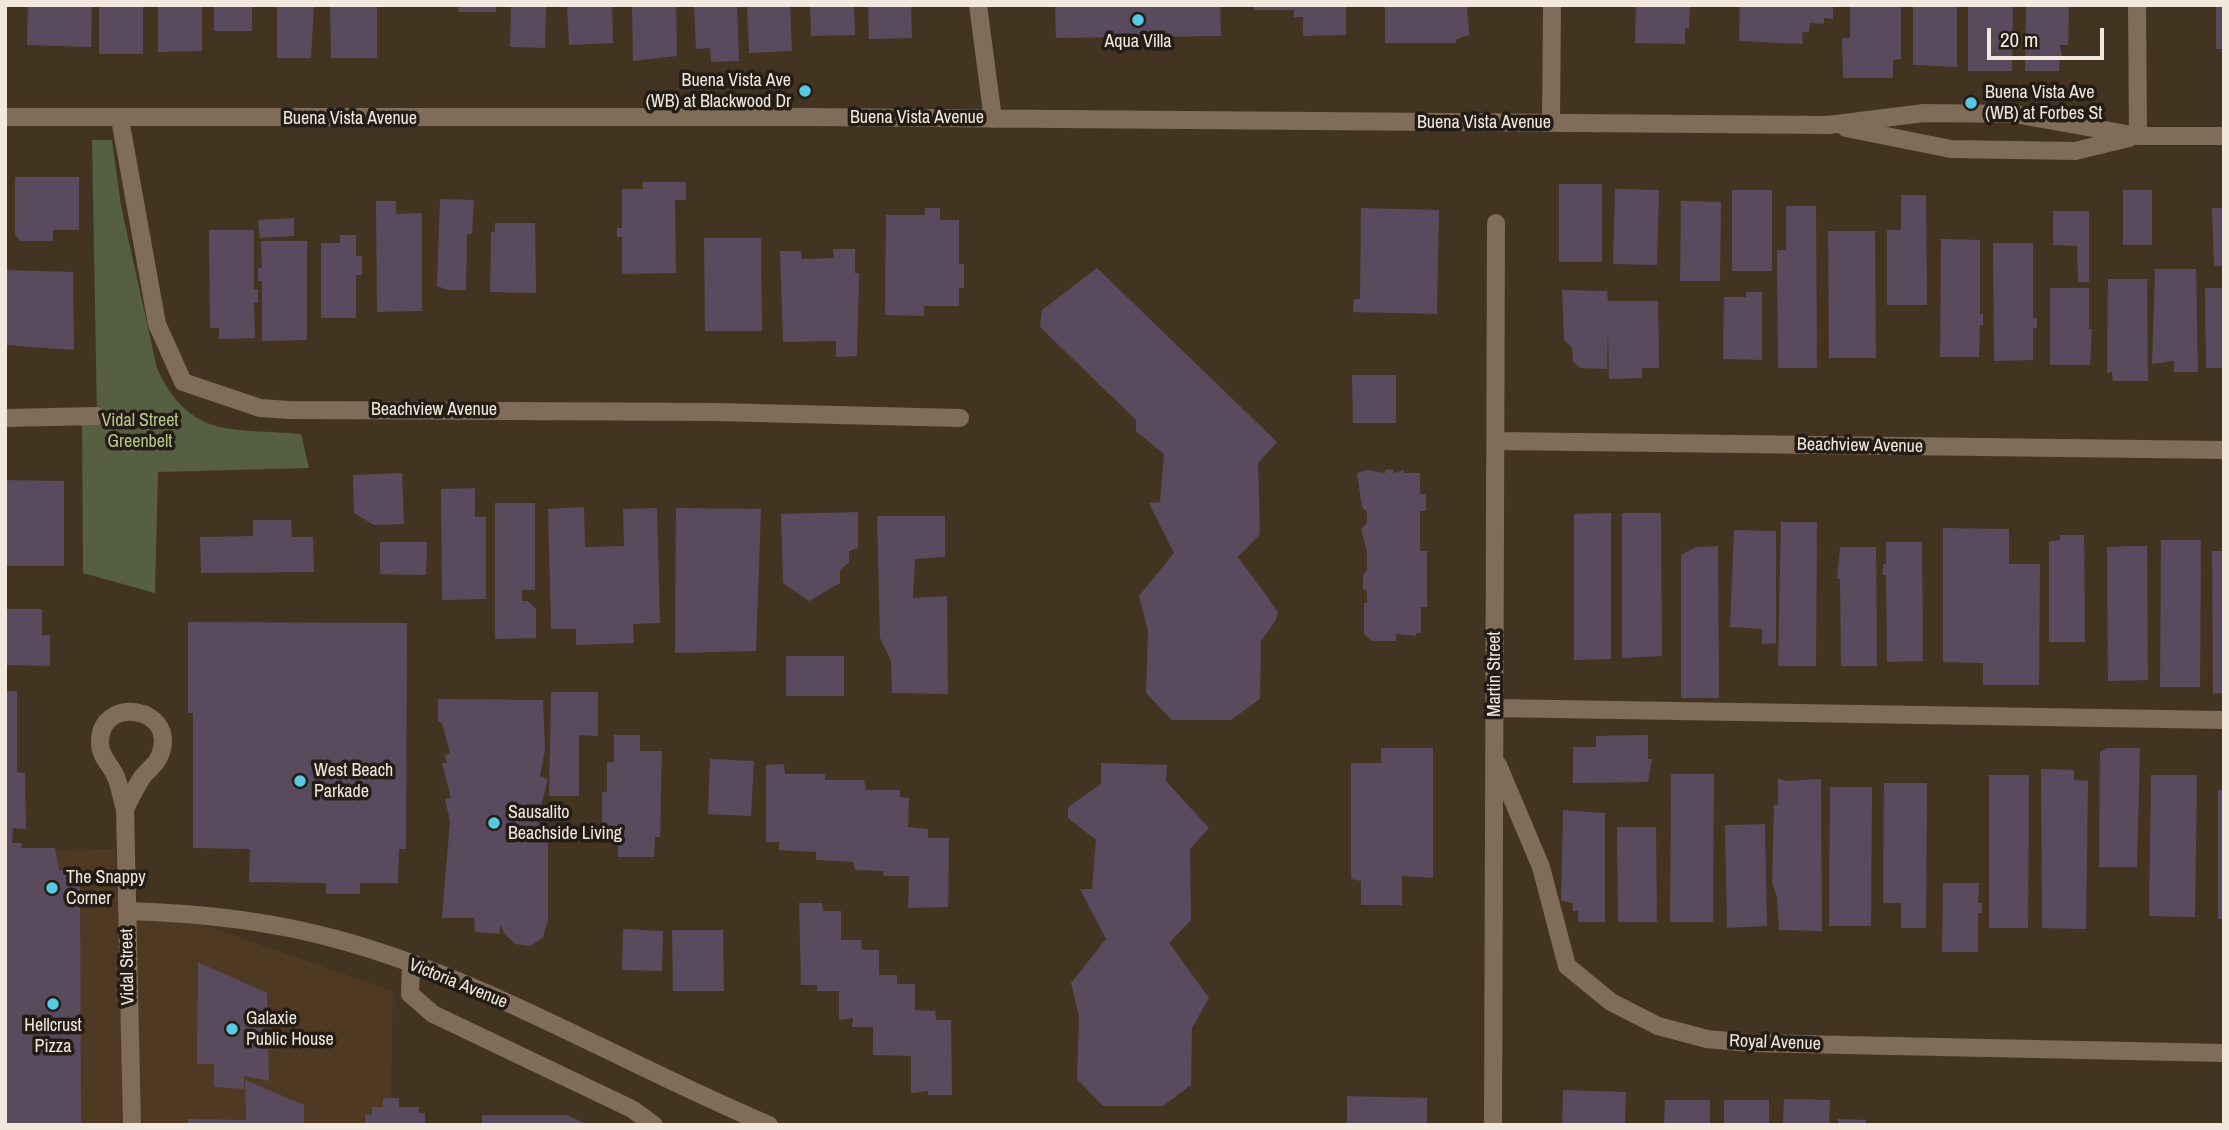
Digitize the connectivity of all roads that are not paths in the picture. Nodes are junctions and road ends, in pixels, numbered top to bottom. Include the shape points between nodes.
1 (978, 5) edge
2 (1552, 5) edge
3 (2137, 5) edge
4 (5, 117) edge
5 (120, 119) junction
6 (993, 119) junction
7 (1551, 123) junction
8 (1828, 125) junction
9 (2138, 136) junction
10 (2224, 136) edge
11 (1496, 223) dead end
12 (97, 416) dead end
13 (5, 418) edge
14 (960, 418) dead end
15 (1496, 441) junction
16 (2224, 450) edge
17 (1495, 708) junction
18 (2224, 720) edge
19 (1495, 759) junction
20 (125, 809) junction
21 (127, 911) junction
22 (411, 965) junction
23 (2224, 1053) edge
24 (132, 1125) edge
25 (654, 1125) edge
26 (769, 1125) edge
27 (1493, 1125) edge

1 - 6 street
2 - 7 street
3 - 9 street
4 - 5 street, Buena Vista Avenue
5 - 6 street, Buena Vista Avenue
5 - 14 street, Beachview Avenue via 157,324 183,382 260,408 289,410
6 - 7 street, Buena Vista Avenue
7 - 8 street, Buena Vista Avenue
8 - 9 street, Buena Vista Avenue via 1924,113 2014,114
8 - 9 street, Buena Vista Avenue via 1951,149 2075,151
9 - 10 street, Buena Vista Avenue
11 - 15 street, Martin Street
12 - 13 street
15 - 16 street, Beachview Avenue
15 - 17 street, Martin Street
17 - 18 street
17 - 19 street, Martin Street
19 - 23 street, Royal Avenue via 1541,867 1567,966 1611,1002 1658,1026 1707,1039 1750,1043
19 - 27 street, Martin Street
20 - 20 street, Vidal Street via 160,758 163,742 158,726 142,712 123,711 115,716 104,727 99,744 115,774
20 - 21 street, Vidal Street
21 - 22 street, Victoria Avenue via 197,913 274,925 337,939
21 - 24 street, Vidal Street
22 - 25 street via 410,994 433,1014 632,1110
22 - 26 street, Victoria Avenue via 487,994

